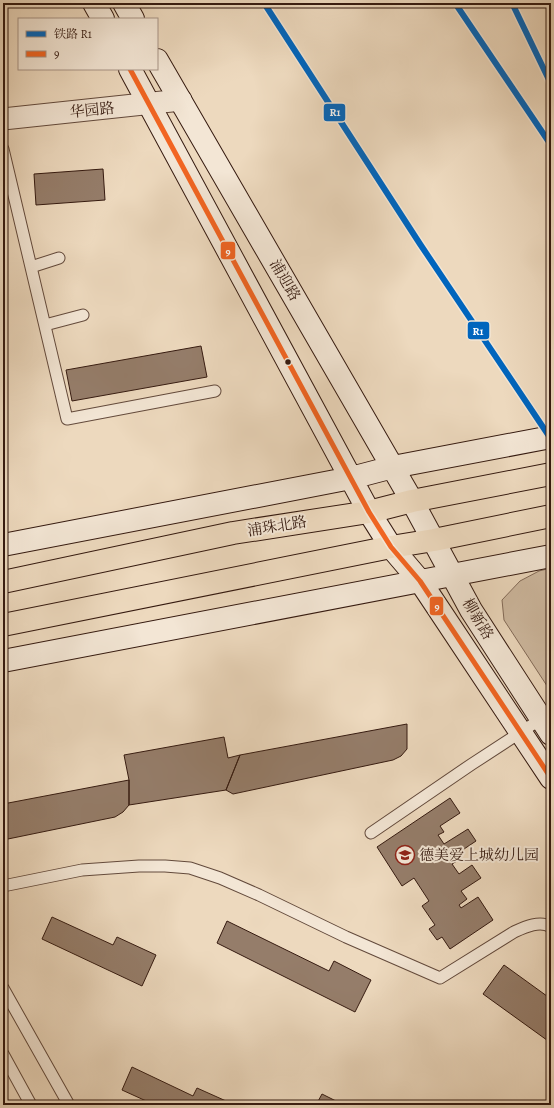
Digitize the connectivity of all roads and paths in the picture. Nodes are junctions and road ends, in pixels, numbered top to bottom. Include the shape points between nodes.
1 (94, 3) edge
2 (124, 3) edge
3 (102, 18) edge
4 (132, 18) edge
5 (158, 62) edge
6 (131, 70) edge
7 (181, 100) junction
8 (149, 104) junction
9 (3, 119) edge
10 (3, 149) edge
11 (59, 258) dead end
12 (31, 267) junction
13 (83, 315) dead end
14 (45, 325) junction
15 (215, 391) dead end
16 (551, 437) edge
17 (393, 467) junction
18 (551, 474) edge
19 (351, 478) junction
20 (412, 501) junction
21 (369, 512) junction
22 (551, 516) edge
23 (434, 540) junction
24 (3, 545) edge
25 (391, 547) junction
26 (551, 556) edge
27 (452, 575) junction
28 (420, 581) junction
29 (3, 582) edge
30 (3, 625) edge
31 (3, 661) edge
32 (546, 726) edge
33 (520, 732) junction
34 (551, 778) edge
35 (371, 833) dead end
36 (3, 886) edge
37 (549, 924) edge
38 (3, 988) edge
39 (3, 1054) edge
40 (31, 1105) edge
41 (69, 1105) edge

1 - 3 street
2 - 4 street
5 - 7 street, 浦迎路
6 - 8 street
7 - 8 street, 华园路
7 - 17 street, 浦迎路
8 - 9 street, 华园路
8 - 19 street
10 - 12 lane
11 - 12 lane
12 - 14 lane
13 - 14 lane
14 - 15 lane via 67,419
16 - 17 street
17 - 19 street
17 - 20 street, 浦迎路
18 - 20 main road, 浦珠北路
19 - 21 street
19 - 24 street
20 - 21 main road, 浦珠北路
20 - 23 street, 柳新路
21 - 25 street, 柳新路
21 - 29 main road, 浦珠北路 via 233,533
22 - 23 main road
23 - 25 main road
23 - 27 street, 柳新路
25 - 28 street, 柳新路
25 - 30 main road
26 - 27 street
27 - 28 street
27 - 32 street, 柳新路 via 471,610
28 - 31 street
28 - 33 street, 柳新路
32 - 33 lane
33 - 34 street, 柳新路
33 - 35 lane
36 - 37 lane via 82,870 138,866 190,868 259,895 440,978 514,932 537,924
38 - 41 lane
39 - 40 lane

